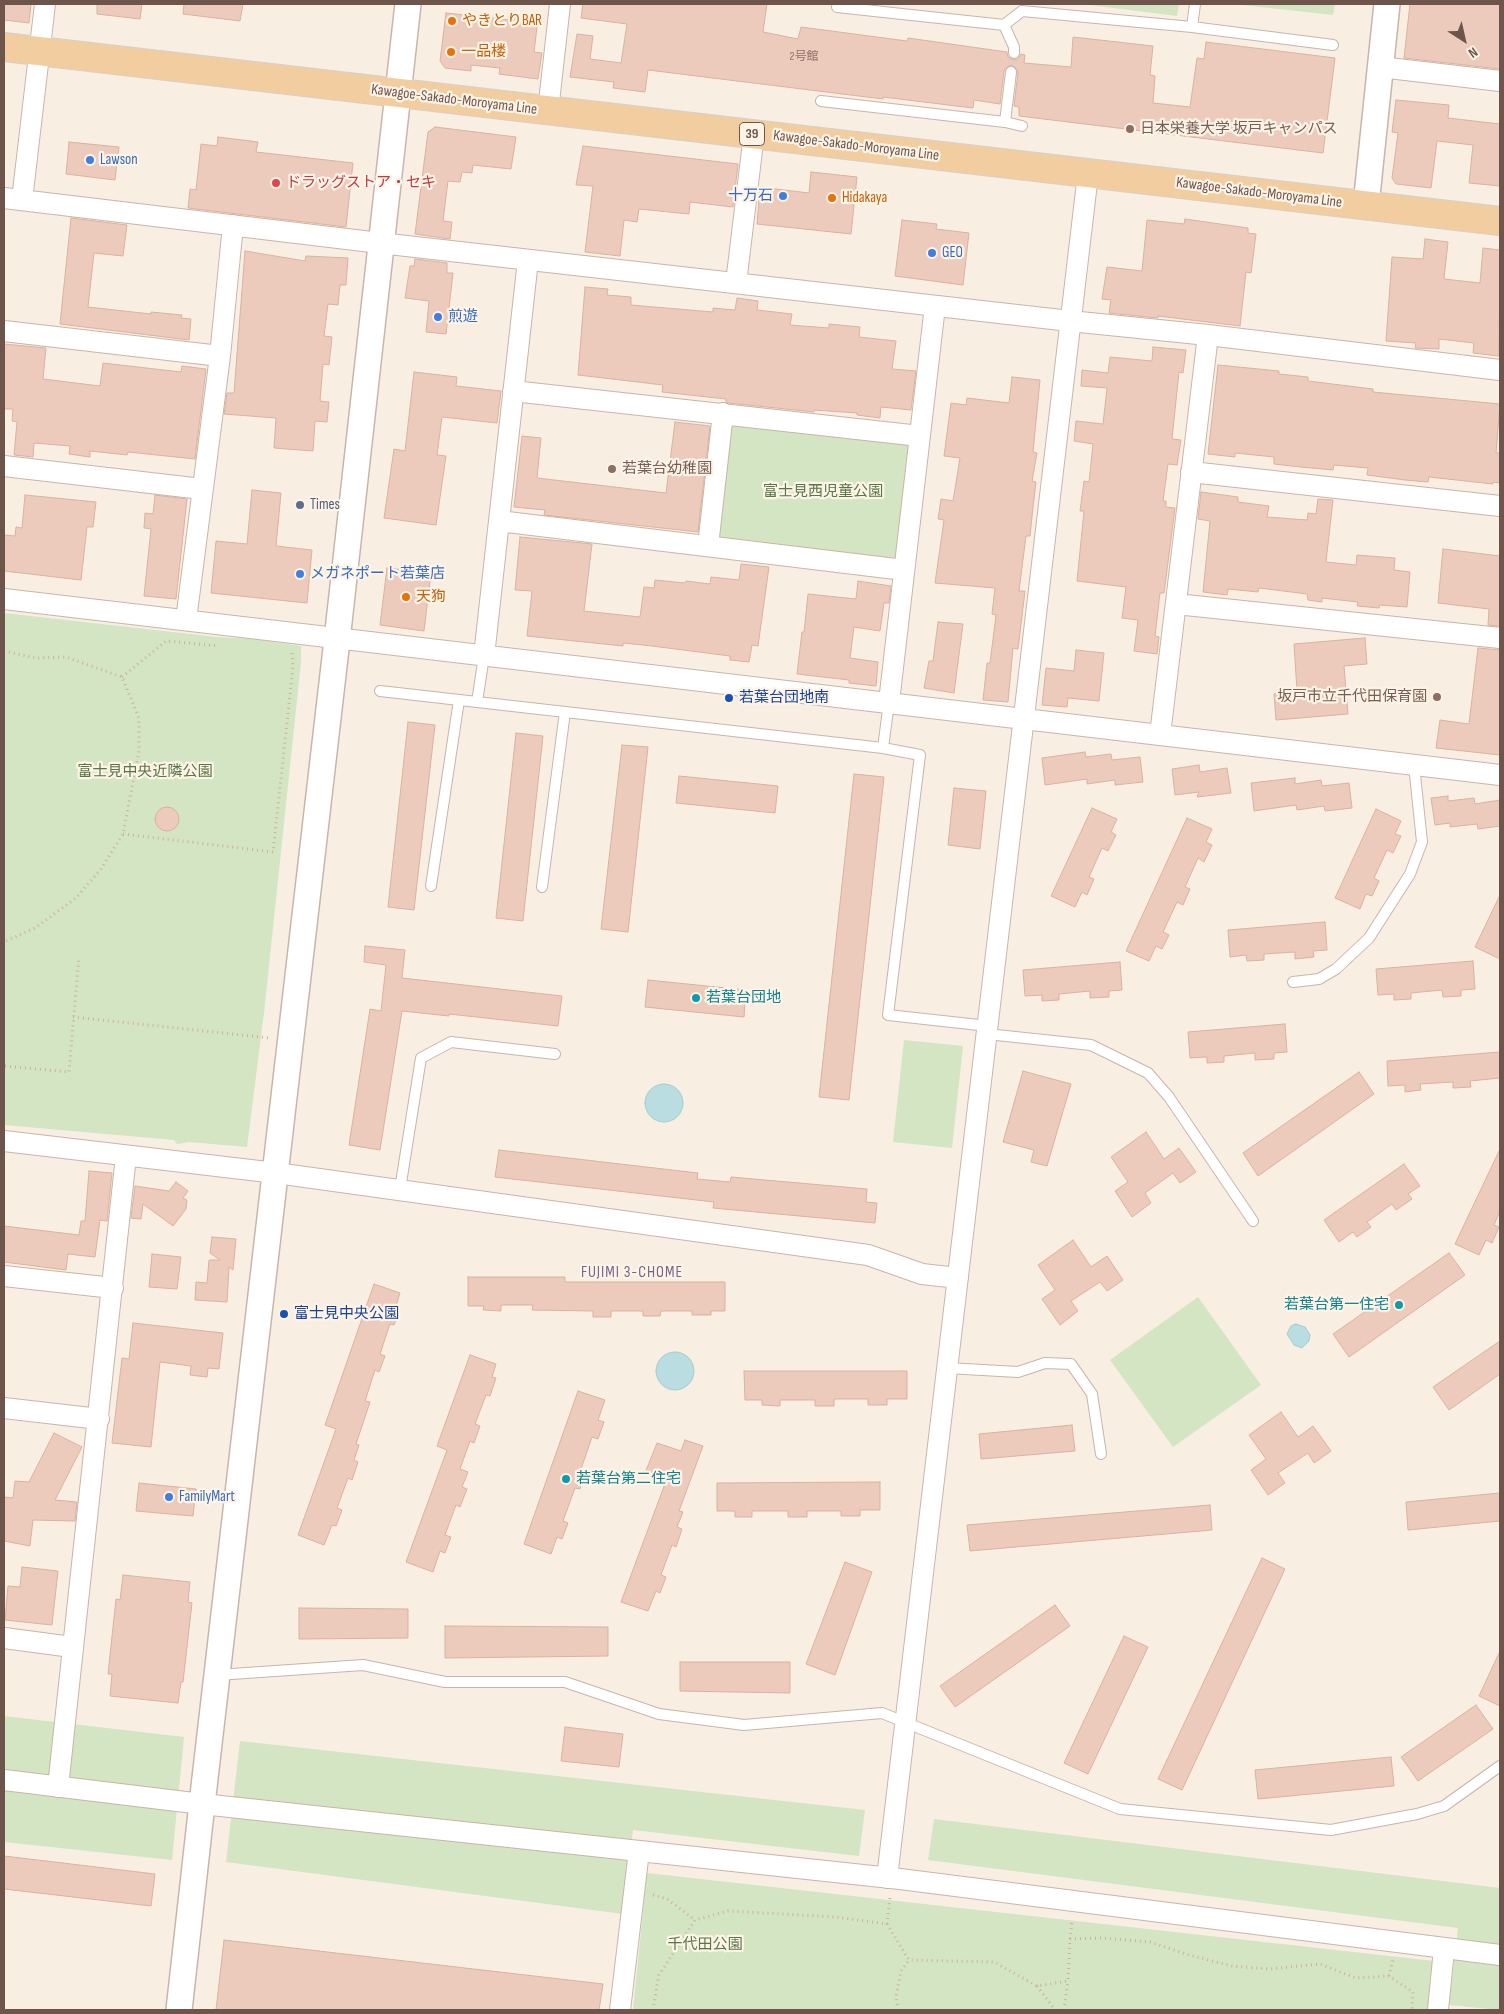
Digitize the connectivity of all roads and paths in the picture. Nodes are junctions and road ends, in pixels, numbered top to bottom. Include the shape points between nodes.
1 (45, 4) edge
2 (408, 4) edge
3 (560, 4) edge
4 (1194, 4) edge
5 (1387, 4) edge
6 (837, 7) dead end
7 (1004, 25) junction
8 (1192, 27) junction
9 (1333, 45) dead end
10 (4, 47) edge
11 (39, 51) junction
12 (1014, 53) dead end
13 (1380, 67) junction
14 (1011, 72) dead end
15 (1500, 80) edge
16 (399, 93) junction
17 (821, 102) dead end
18 (548, 111) junction
19 (1005, 122) junction
20 (1022, 126) dead end
21 (754, 134) junction
22 (1088, 174) junction
23 (13, 199) edge
24 (1366, 205) junction
25 (1500, 221) edge
26 (233, 225) junction
27 (380, 243) junction
28 (528, 260) junction
29 (736, 283) junction
30 (935, 306) junction
31 (1070, 321) junction
32 (4, 331) edge
33 (1208, 335) junction
34 (220, 356) junction
35 (1500, 370) edge
36 (513, 390) junction
37 (723, 413) junction
38 (920, 436) junction
39 (4, 466) edge
40 (1191, 472) junction
41 (202, 489) junction
42 (1500, 506) edge
43 (499, 521) junction
44 (708, 546) junction
45 (904, 570) junction
46 (4, 599) edge
47 (1176, 604) junction
48 (186, 620) junction
49 (1500, 638) edge
50 (337, 640) junction
51 (224, 646) dead end
52 (4, 651) edge
53 (282, 651) dead end
54 (484, 656) junction
55 (122, 677) junction
56 (380, 691) dead end
57 (459, 700) junction
58 (477, 702) junction
59 (889, 702) junction
60 (565, 712) junction
61 (1024, 719) junction
62 (1160, 735) junction
63 (883, 748) junction
64 (1414, 765) junction
65 (1500, 775) edge
66 (123, 834) junction
67 (431, 886) dead end
68 (542, 887) dead end
69 (4, 942) edge
70 (79, 957) dead end
71 (1293, 982) dead end
72 (74, 1017) junction
73 (987, 1030) junction
74 (290, 1040) junction
75 (555, 1054) dead end
76 (5, 1066) dead end
77 (4, 1141) edge
78 (126, 1156) junction
79 (276, 1173) junction
80 (400, 1189) junction
81 (1253, 1221) dead end
82 (4, 1276) edge
83 (958, 1278) junction
84 (113, 1288) junction
85 (947, 1368) junction
86 (4, 1408) edge
87 (99, 1419) junction
88 (1101, 1454) dead end
89 (4, 1638) edge
90 (72, 1647) junction
91 (217, 1675) junction
92 (906, 1722) junction
93 (1500, 1766) edge
94 (4, 1780) edge
95 (58, 1787) junction
96 (202, 1804) junction
97 (639, 1850) junction
98 (889, 1878) junction
99 (634, 1890) junction
100 (695, 1920) junction
101 (887, 1924) junction
102 (1444, 1949) junction
103 (1500, 1955) edge
104 (909, 1960) junction
105 (1068, 1981) junction
106 (1037, 1986) junction
107 (180, 2010) edge
108 (620, 2010) edge
109 (653, 2010) edge
110 (898, 2010) edge
111 (1055, 2010) edge
112 (1064, 2010) edge
113 (1412, 2010) edge
114 (1438, 2010) edge

1 - 11 street
2 - 16 street
3 - 18 street
4 - 8 lane
5 - 13 street
6 - 7 lane
7 - 8 lane via 1022,11
7 - 12 lane
8 - 9 lane
10 - 11 main road, Kawagoe-Sakado-Moroyama Line / 39
11 - 16 main road, Kawagoe-Sakado-Moroyama Line / 39
11 - 23 street
13 - 15 street
13 - 24 street
14 - 19 lane
16 - 18 main road, Kawagoe-Sakado-Moroyama Line / 39
16 - 27 street
17 - 19 lane
18 - 21 main road, Kawagoe-Sakado-Moroyama Line / 39
19 - 20 lane
21 - 22 main road, Kawagoe-Sakado-Moroyama Line / 39
21 - 29 street
22 - 24 main road, Kawagoe-Sakado-Moroyama Line / 39
22 - 31 street
23 - 26 street
24 - 25 main road, Kawagoe-Sakado-Moroyama Line / 39
26 - 27 street
26 - 34 street
27 - 28 street
27 - 50 street
28 - 29 street
28 - 36 street
29 - 30 street
30 - 31 street
30 - 38 street
31 - 33 street
31 - 61 street
32 - 34 street
33 - 35 street
33 - 40 street
34 - 41 street
36 - 37 street
36 - 43 street
37 - 38 street
37 - 44 street
38 - 45 street
39 - 41 street
40 - 42 street
40 - 47 street
41 - 48 street
43 - 44 street
43 - 54 street
44 - 45 street
45 - 59 street
46 - 48 street
47 - 49 street
47 - 62 street
48 - 50 street
50 - 54 street
50 - 74 street
51 - 55 path via 166,641
52 - 55 path via 36,658 66,657
53 - 66 path via 292,652 293,666 273,852
54 - 58 lane
54 - 59 street
55 - 66 path via 139,718 139,751
56 - 57 lane
57 - 58 lane
57 - 67 lane
58 - 60 lane
59 - 61 street
59 - 63 lane
60 - 63 lane
60 - 68 lane
61 - 62 street
61 - 73 street
62 - 64 street
63 - 73 lane via 920,755 888,1015
64 - 65 street
64 - 71 lane via 1422,842 1410,874 1369,938 1336,969 1319,980
66 - 69 path via 102,868 76,898 35,928
70 - 72 path
72 - 74 path
72 - 76 path via 69,1072
73 - 81 lane via 1091,1045 1148,1073 1169,1097
73 - 83 street
74 - 79 street
75 - 80 lane via 451,1042 421,1058
77 - 78 street
78 - 79 street
78 - 84 street
79 - 80 street
79 - 91 street
80 - 83 street via 868,1255 922,1274
82 - 84 street
83 - 85 street
84 - 87 street
85 - 88 lane via 1018,1372 1045,1363 1071,1364 1092,1394
85 - 92 street
86 - 87 street
87 - 90 street
89 - 90 street
90 - 95 street
91 - 92 lane via 363,1666 445,1682 566,1682 659,1714 744,1725 882,1713
91 - 96 street
92 - 93 lane via 1120,1809 1331,1830 1444,1806
92 - 98 street
94 - 95 street
95 - 96 street
96 - 97 street
96 - 107 street
97 - 98 street
97 - 99 street
98 - 101 path
98 - 102 street
99 - 100 path via 667,1899
99 - 108 street
100 - 101 path via 728,1911 836,1917
100 - 109 path via 659,1975
101 - 104 path
102 - 103 street
102 - 114 street
104 - 106 path via 994,1962
104 - 110 path via 901,1971 896,1997
105 - 106 path
105 - 112 path
105 - 113 path via 1070,1939 1150,1942 1232,1966 1269,1969 1320,1964 1356,1978 1389,1976 1413,1992
106 - 111 path

